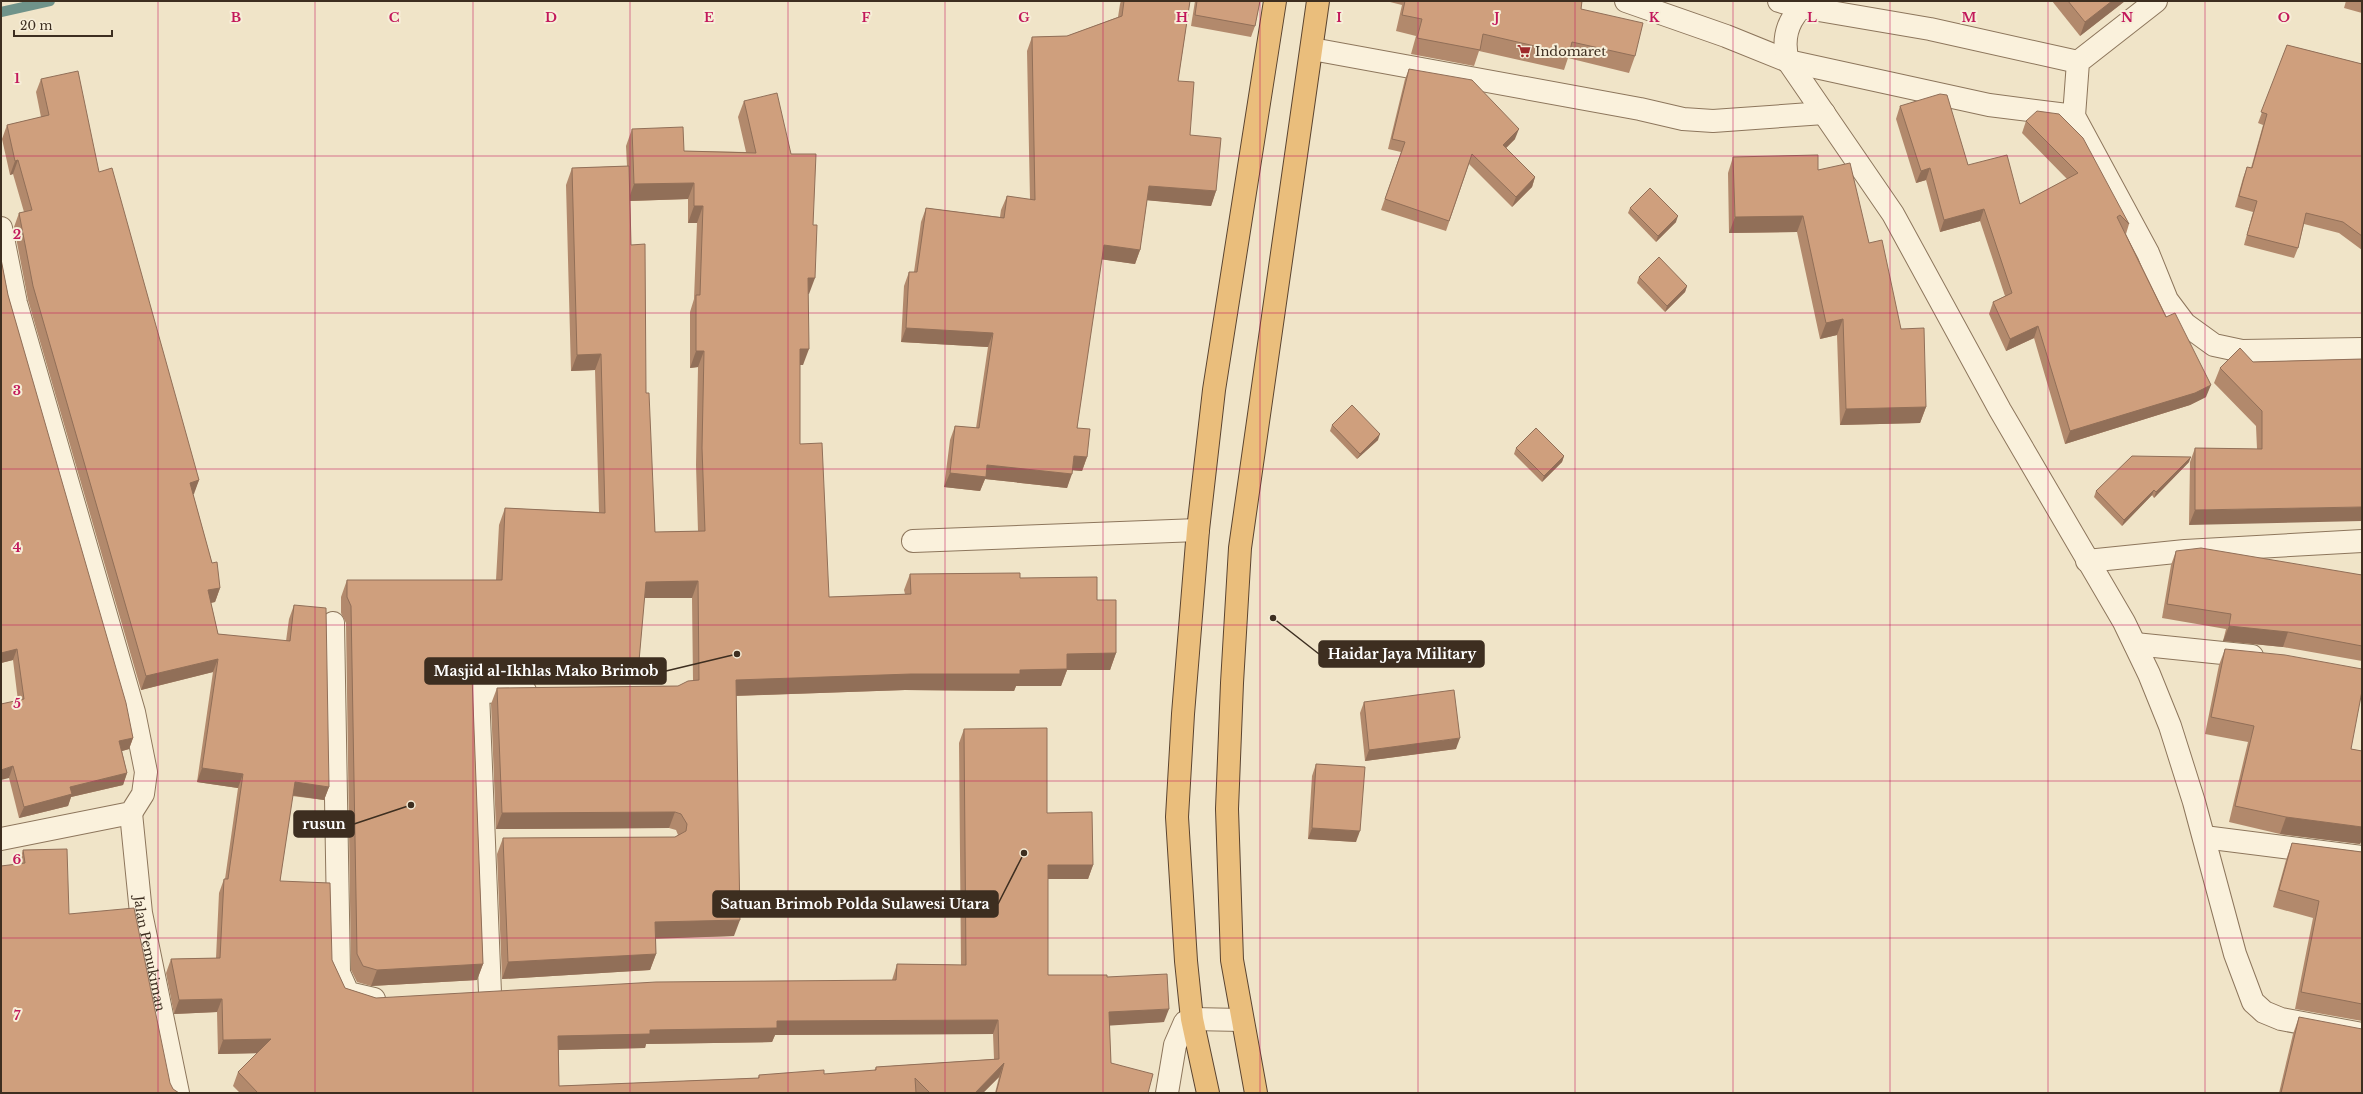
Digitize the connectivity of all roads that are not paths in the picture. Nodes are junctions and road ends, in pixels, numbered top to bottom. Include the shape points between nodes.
1 (1275, 1) edge
2 (1318, 1) edge
3 (1626, 1) edge
4 (1779, 1) edge
5 (2156, 1) edge
6 (1805, 4) edge
7 (1312, 49) junction
8 (1788, 61) junction
9 (2078, 62) junction
10 (1824, 114) junction
11 (2074, 116) junction
12 (1, 228) edge
13 (9, 306) edge
14 (2362, 349) edge
15 (1198, 530) junction
16 (913, 541) dead end
17 (2362, 541) edge
18 (2087, 561) junction
19 (334, 623) dead end
20 (2134, 644) junction
21 (2274, 658) edge
22 (547, 691) edge
23 (131, 813) junction
24 (2204, 838) junction
25 (1, 839) edge
26 (483, 842) junction
27 (506, 842) edge
28 (2362, 857) edge
29 (468, 994) edge
30 (393, 998) edge
31 (1192, 1019) junction
32 (1242, 1020) junction
33 (2362, 1034) edge
34 (178, 1093) edge
35 (1167, 1093) edge
36 (1208, 1093) edge
37 (1256, 1093) edge

1 - 15 highway via 1214,390
2 - 7 highway
3 - 8 street
4 - 6 street
5 - 9 street
6 - 8 street via 1788,24 1785,42
6 - 9 street
7 - 10 street via 1683,119 1713,121
7 - 32 highway via 1240,548 1227,809 1232,960
8 - 10 street
8 - 11 street via 1989,105
9 - 11 street
10 - 18 street via 1893,214 2000,410
11 - 14 street via 2148,253 2168,300 2190,328 2214,345 2242,351
12 - 13 street
13 - 23 street via 134,712 146,772 142,794
15 - 16 street
15 - 31 highway via 1177,817
17 - 18 street via 2185,551
18 - 20 street via 2124,622
19 - 30 street via 339,973 348,993 370,1000
20 - 21 street
20 - 24 street via 2150,674 2170,726
22 - 26 street via 478,692
23 - 25 street
23 - 34 street, Jalan Pemukiman via 141,913
24 - 28 street
24 - 33 street via 2235,954 2248,992 2257,1007 2281,1019
26 - 27 street
26 - 29 street via 501,992
31 - 32 street
31 - 35 street via 1185,1022 1178,1036
31 - 36 highway
32 - 37 highway

